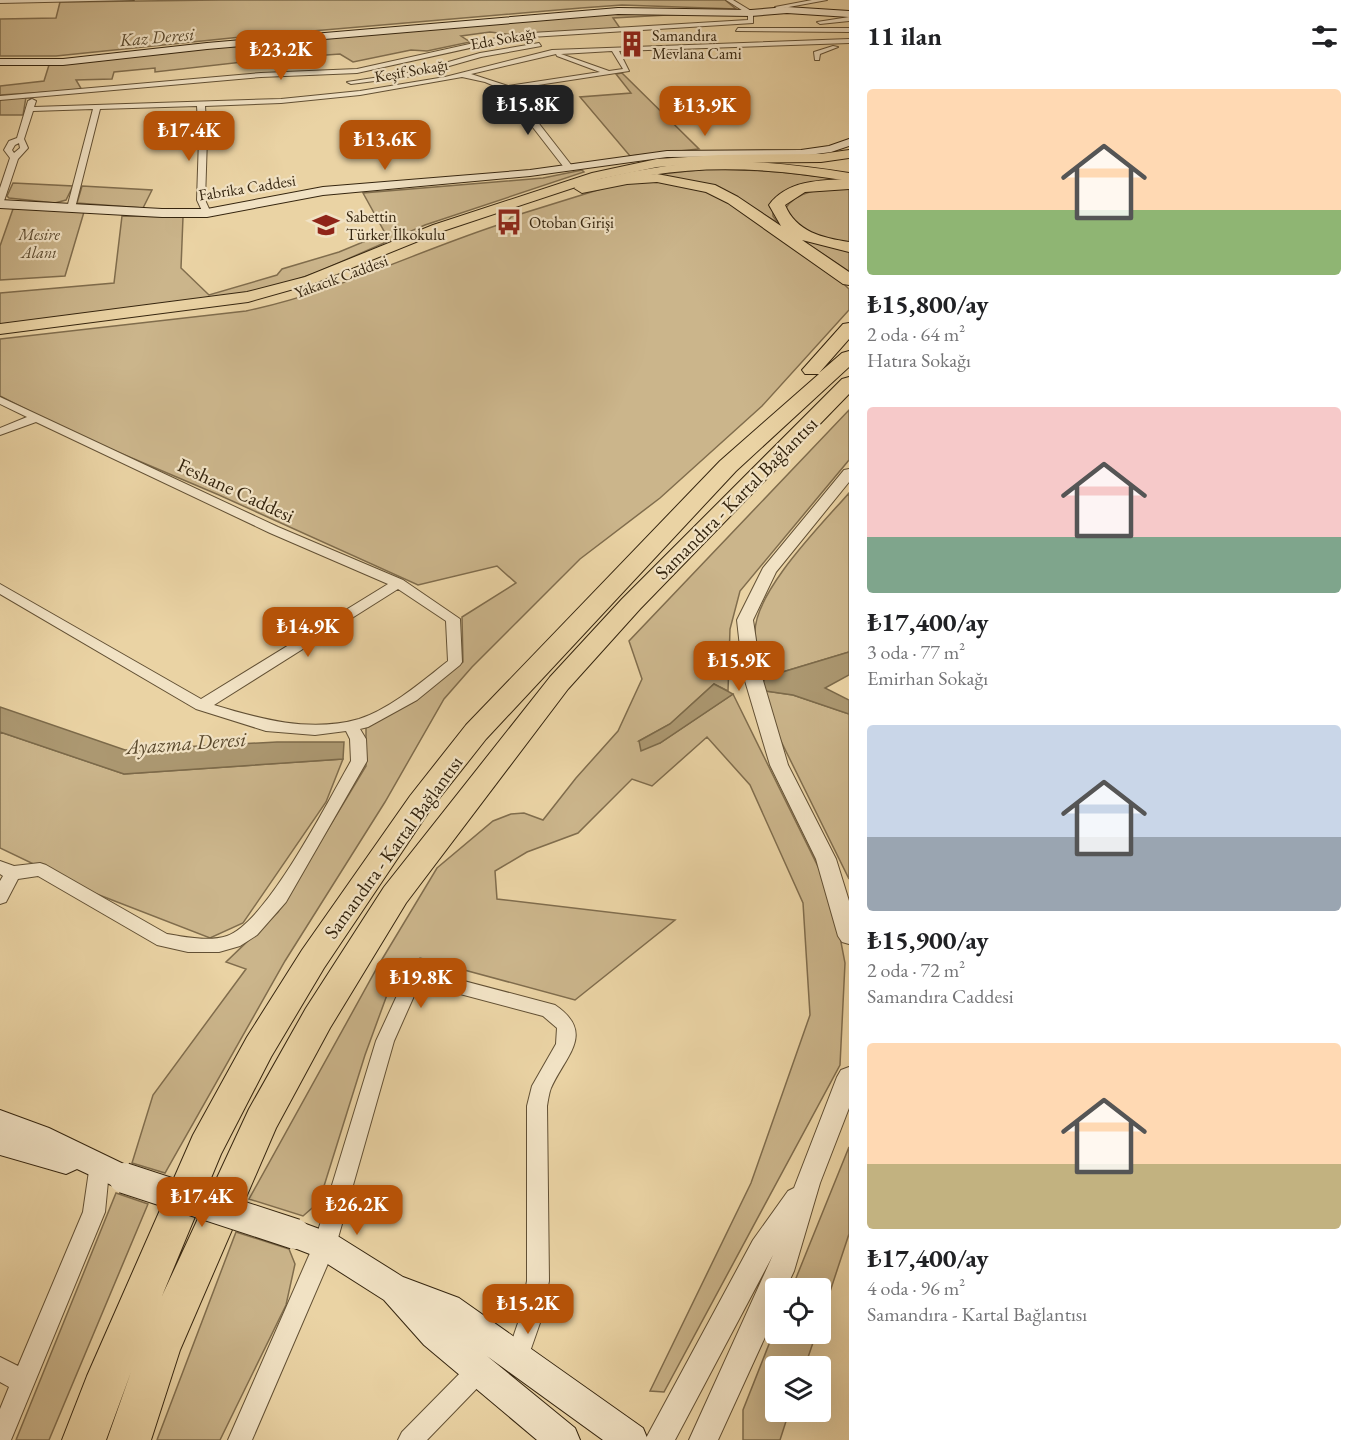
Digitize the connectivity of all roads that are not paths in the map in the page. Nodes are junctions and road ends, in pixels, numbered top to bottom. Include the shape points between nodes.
1 (131, 0) edge
2 (729, 0) edge
3 (790, 0) edge
4 (824, 0) edge
5 (0, 1) edge
6 (59, 1) edge
7 (798, 3) junction
8 (849, 7) edge
9 (778, 8) junction
10 (849, 14) edge
11 (750, 15) junction
12 (849, 19) edge
13 (803, 22) dead end
14 (815, 22) dead end
15 (667, 26) junction
16 (607, 30) junction
17 (849, 30) edge
18 (515, 36) junction
19 (625, 36) junction
20 (687, 40) dead end
21 (575, 41) dead end
22 (847, 41) edge
23 (555, 43) dead end
24 (752, 44) junction
25 (536, 46) junction
26 (668, 46) junction
27 (696, 46) junction
28 (614, 49) junction
29 (830, 49) junction
30 (849, 50) edge
31 (552, 52) junction
32 (0, 57) edge
33 (0, 62) edge
34 (288, 65) dead end
35 (277, 66) dead end
36 (318, 72) junction
37 (343, 72) junction
38 (302, 73) junction
39 (609, 73) junction
40 (461, 74) junction
41 (261, 75) junction
42 (213, 80) junction
43 (308, 81) dead end
44 (173, 82) junction
45 (351, 82) junction
46 (267, 84) dead end
47 (507, 88) junction
48 (315, 89) dead end
49 (274, 93) dead end
50 (360, 93) junction
51 (34, 95) junction
52 (0, 98) edge
53 (322, 98) junction
54 (281, 101) junction
55 (215, 103) junction
56 (201, 104) junction
57 (97, 107) junction
58 (29, 109) junction
59 (849, 142) edge
60 (849, 154) edge
61 (635, 157) junction
62 (719, 159) junction
63 (784, 159) junction
64 (849, 166) edge
65 (569, 168) junction
66 (849, 172) edge
67 (849, 177) edge
68 (849, 184) edge
69 (582, 188) junction
70 (0, 202) edge
71 (71, 208) junction
72 (207, 213) junction
73 (849, 247) edge
74 (849, 280) edge
75 (848, 328) edge
76 (0, 329) edge
77 (0, 335) edge
78 (849, 357) edge
79 (849, 383) edge
80 (849, 395) edge
81 (0, 400) edge
82 (38, 417) junction
83 (0, 432) edge
84 (773, 459) junction
85 (729, 466) junction
86 (849, 473) edge
87 (398, 583) junction
88 (0, 588) edge
89 (201, 706) junction
90 (350, 725) junction
91 (6, 870) edge
92 (0, 897) edge
93 (849, 936) edge
94 (849, 1077) edge
95 (0, 1122) edge
96 (0, 1142) edge
97 (111, 1174) junction
98 (808, 1183) junction
99 (325, 1245) junction
100 (394, 1289) junction
101 (517, 1358) junction
102 (0, 1369) edge
103 (479, 1370) junction
104 (23, 1382) junction
105 (0, 1437) edge
106 (84, 1440) edge
107 (129, 1440) edge
108 (240, 1440) edge
109 (410, 1440) edge
110 (563, 1440) edge
111 (631, 1440) edge
112 (659, 1440) edge
113 (703, 1440) edge

1 - 6 street
2 - 11 street
3 - 7 street
4 - 7 street
5 - 6 street
7 - 9 street
8 - 9 main road
9 - 11 main road
10 - 11 main road via 787,10
11 - 13 street
11 - 15 street
11 - 32 main road via 597,8 72,57
11 - 33 main road via 618,11 63,62
12 - 14 street
15 - 16 street
15 - 17 street via 678,33
16 - 18 street
16 - 19 street
18 - 25 street
18 - 37 street via 387,66
19 - 21 street
19 - 26 street
20 - 27 street
22 - 24 street
22 - 29 street
23 - 25 street, Eda Sokağı
24 - 27 street
24 - 29 street via 816,56
25 - 31 street
25 - 45 street, Eda Sokağı via 480,54 414,74
26 - 27 street
26 - 28 street, Keşif Sokağı
28 - 31 street, Keşif Sokağı
28 - 39 street via 627,69
29 - 30 street
31 - 39 street
31 - 40 street, Keşif Sokağı
34 - 36 street
35 - 44 street
36 - 37 street
36 - 38 street
37 - 45 street
38 - 41 street
38 - 43 street
39 - 47 street
40 - 47 street
40 - 50 street, Keşif Sokağı
41 - 42 street
41 - 46 street
42 - 44 street
42 - 55 street
44 - 51 street
45 - 50 street
47 - 65 street
48 - 53 street
49 - 54 street
50 - 53 street, Keşif Sokağı
51 - 52 street
51 - 58 street
53 - 54 street, Keşif Sokağı
54 - 55 street, Keşif Sokağı
55 - 56 street, Keşif Sokağı
56 - 57 street, Keşif Sokağı
56 - 72 street via 201,200
57 - 58 street, Keşif Sokağı
57 - 71 street
58 - 70 street via 20,139 24,148 14,158
59 - 61 main road, Fabrika Caddesi via 801,153 692,152
60 - 63 highway
61 - 62 main road
61 - 65 main road, Fabrika Caddesi
62 - 63 highway
62 - 66 main road, Yakacık Caddesi
62 - 76 main road, Yakacık Caddesi via 657,163 603,174 438,228 321,276 248,297
63 - 64 main road
65 - 72 main road, Fabrika Caddesi via 323,192
67 - 69 main road, Yakacık Caddesi via 781,168 704,165 644,172
68 - 73 highway via 797,190 777,205 783,222 796,230
69 - 74 highway via 657,178 710,188
69 - 77 main road, Yakacık Caddesi via 448,234 326,284 273,299 221,309
70 - 71 main road, Fabrika Caddesi
71 - 72 main road, Fabrika Caddesi
75 - 85 highway
78 - 85 highway, Samandıra - Kartal Bağlantısı
79 - 84 highway, Samandıra - Kartal Bağlantısı
80 - 84 highway
81 - 82 street, Feshane Caddesi
82 - 83 street
82 - 87 street, Feshane Caddesi via 274,530
84 - 107 highway, Samandıra - Kartal Bağlantısı via 559,683 394,895 318,1018 262,1120 160,1347
85 - 106 highway, Samandıra - Kartal Bağlantısı via 476,732 420,803 313,959 259,1047 206,1147
86 - 93 street via 769,572 745,620 752,674 779,765 826,859
87 - 89 street
87 - 90 street, Feshane Caddesi via 453,620 455,662 412,697 363,723
88 - 89 street
89 - 90 street via 266,726 315,730
90 - 91 street via 358,739 359,761 279,897 251,930 234,941 188,945 163,940 40,869
91 - 92 street
94 - 98 street
95 - 97 main road
96 - 97 main road
97 - 99 main road, bridge
97 - 104 street
98 - 112 street via 762,1249
98 - 113 street via 781,1270
99 - 100 main road
99 - 101 street via 385,1041 412,981 426,978 560,1016 569,1033 542,1084 537,1106 538,1281
99 - 108 street
100 - 101 main road via 448,1309
100 - 103 main road via 435,1334
101 - 111 main road
102 - 104 street
103 - 109 street
103 - 110 main road
104 - 105 street

